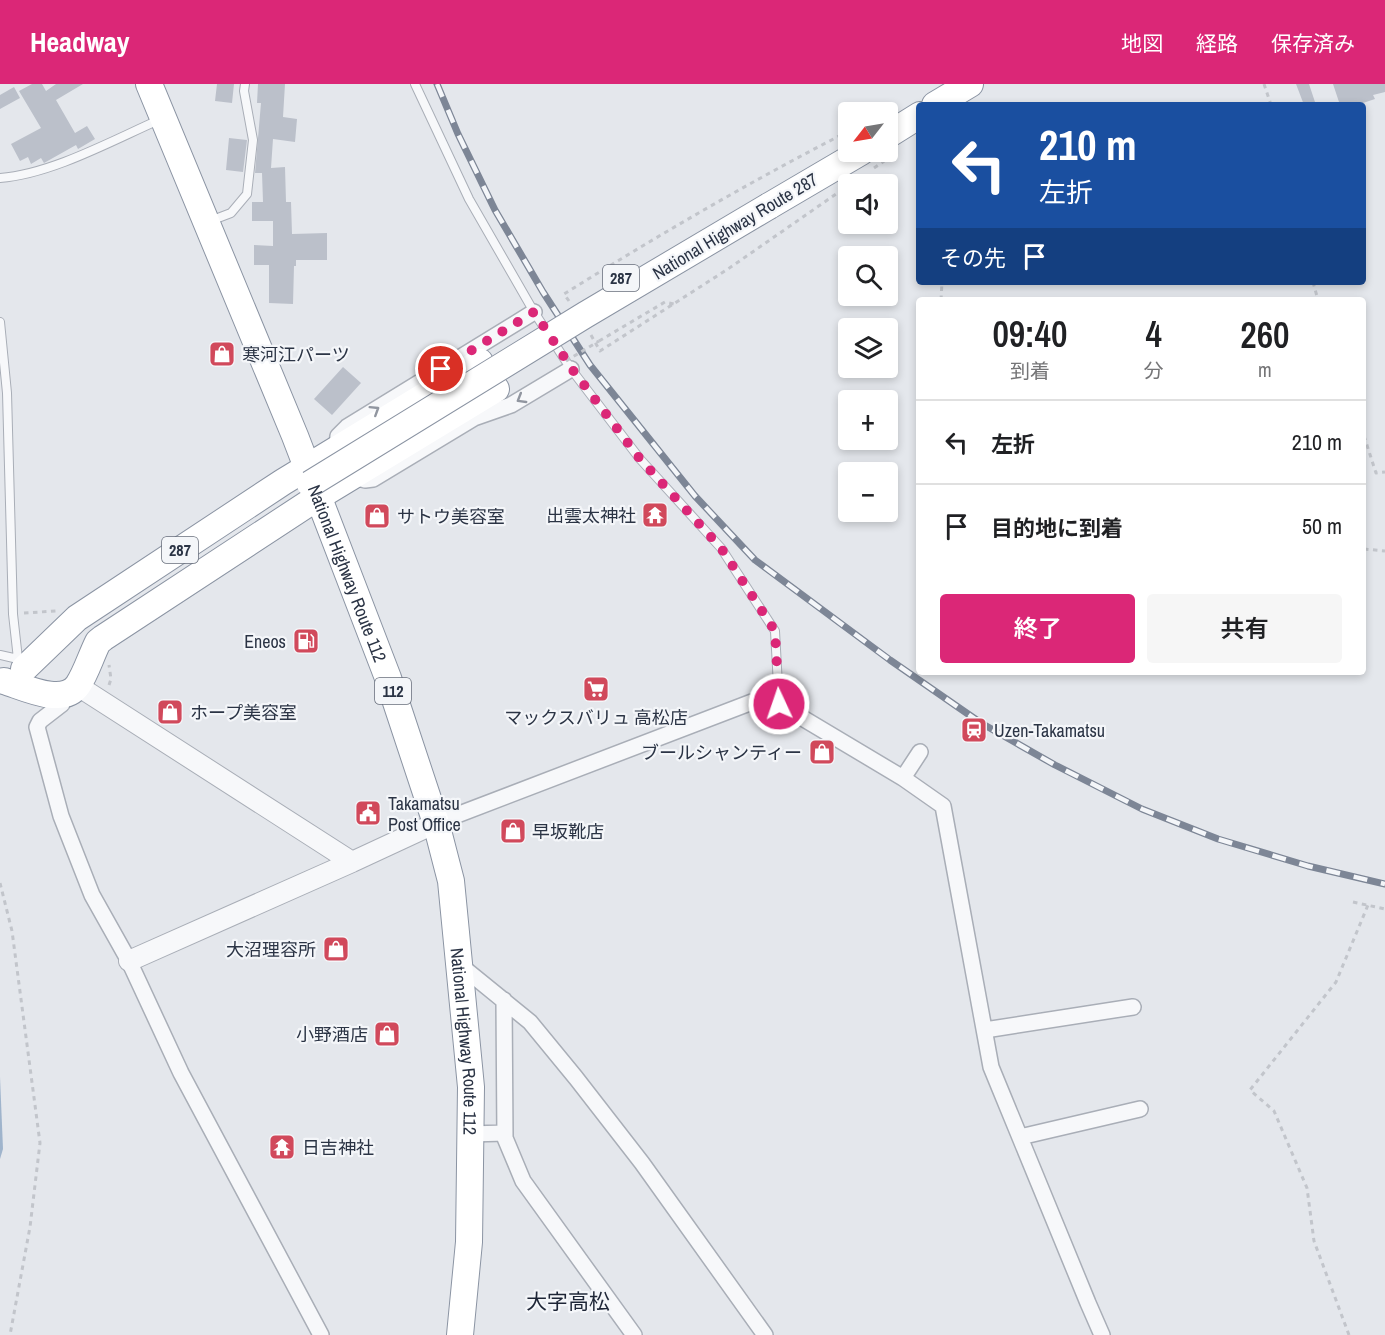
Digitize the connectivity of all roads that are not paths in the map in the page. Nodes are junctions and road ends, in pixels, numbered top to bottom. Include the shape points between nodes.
1 (149, 84) edge
2 (245, 84) edge
3 (415, 84) edge
4 (962, 86) edge
5 (939, 102) edge
6 (162, 118) junction
7 (916, 119) edge
8 (898, 138) edge
9 (852, 166) edge
10 (0, 178) edge
11 (769, 207) junction
12 (205, 223) junction
13 (534, 312) junction
14 (0, 322) edge
15 (569, 365) junction
16 (336, 449) junction
17 (307, 467) junction
18 (353, 476) junction
19 (318, 497) junction
20 (0, 655) edge
21 (12, 674) edge
22 (70, 691) junction
23 (779, 704) junction
24 (920, 752) dead end
25 (903, 778) junction
26 (436, 823) junction
27 (352, 862) junction
28 (129, 961) junction
29 (460, 965) junction
30 (504, 1000) junction
31 (1133, 1007) dead end
32 (985, 1030) junction
33 (1140, 1109) dead end
34 (505, 1133) junction
35 (470, 1134) junction
36 (1020, 1137) junction
37 (321, 1335) edge
38 (460, 1335) edge
39 (634, 1335) edge
40 (765, 1335) edge
41 (1102, 1335) edge

1 - 6 highway, National Highway Route 112 / 112
2 - 12 lane via 253,140 247,194 231,213
3 - 13 lane via 469,198
4 - 5 highway
6 - 10 lane via 63,162
6 - 12 highway, National Highway Route 112 / 112
7 - 8 highway
9 - 11 highway, National Highway Route 287 / 287
11 - 16 highway, 287 via 698,232
11 - 18 highway, 287 via 496,389
11 - 21 highway, National Highway Route 287 / 287, bridge via 310,484
12 - 17 highway, National Highway Route 112 / 112
13 - 15 lane
16 -> 13 street via 338,436 347,427
14 - 21 lane via 7,393
15 -> 18 street via 511,405 474,418 373,479
15 - 23 lane via 640,459 721,548 775,631
16 - 17 highway, 287
17 - 19 highway, National Highway Route 112 / 112
17 - 21 highway, 287 via 78,618
18 - 19 highway, 287
19 - 22 highway, 287 via 103,638
19 - 26 highway, National Highway Route 112 / 112 via 388,678
20 - 21 lane
21 - 22 highway via 43,693
22 - 27 street
22 - 28 street via 38,727 61,816 92,895
23 - 25 street
23 - 26 street via 752,702
24 - 25 street
25 - 32 street via 944,806
26 - 27 street
26 - 29 highway, National Highway Route 112 / 112 via 451,881
27 - 28 street
28 - 37 street via 181,1073
29 - 30 street
29 - 35 highway, National Highway Route 112 / 112 via 471,1087
30 - 34 street
30 - 40 street via 530,1022 576,1078
31 - 32 street
32 - 36 street via 992,1067
33 - 36 street
34 - 35 street
34 - 39 street via 523,1181
35 - 38 highway, National Highway Route 112 / 112 via 469,1242
36 - 41 street

